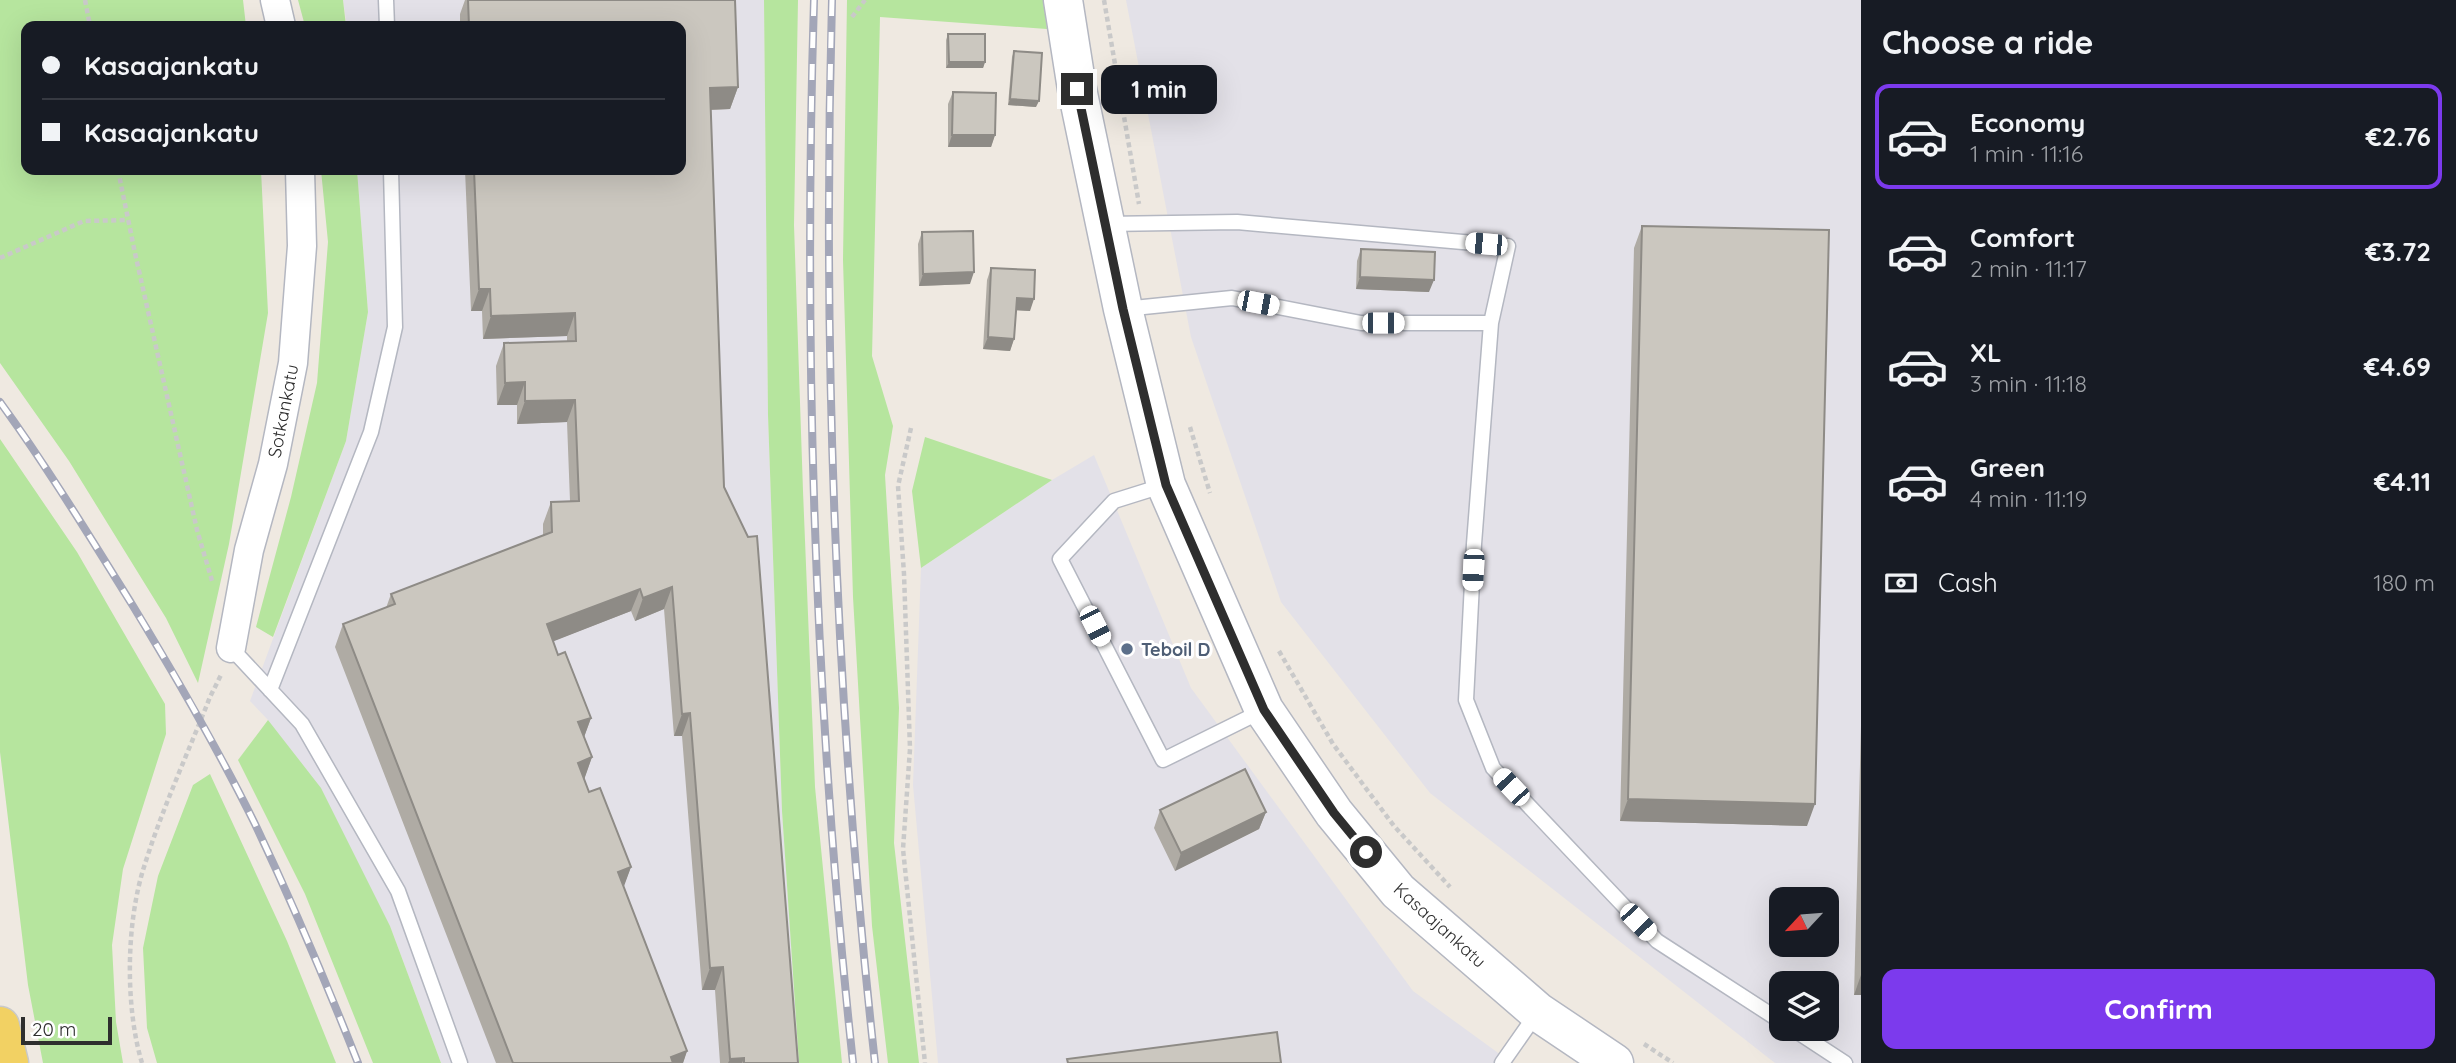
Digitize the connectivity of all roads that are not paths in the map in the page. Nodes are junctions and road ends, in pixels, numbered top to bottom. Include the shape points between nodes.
1 (275, 0) edge
2 (386, 0) edge
3 (1063, 0) edge
4 (280, 21) edge
5 (387, 21) edge
6 (300, 175) edge
7 (391, 175) edge
8 (1105, 224) junction
9 (1123, 309) junction
10 (1491, 323) junction
11 (1166, 485) junction
12 (231, 648) joint
13 (270, 690) junction
14 (1264, 710) junction
15 (1538, 1012) junction
16 (1769, 1014) edge
17 (0, 1026) edge
18 (1811, 1041) edge
19 (1625, 1051) edge
20 (9, 1063) edge
21 (460, 1063) edge
22 (1502, 1063) edge
23 (1845, 1063) edge

1 - 4 street
2 - 5 lane
3 - 8 street, Kasaajankatu
6 - 12 street, Sotkankatu via 302,246 293,363
7 - 13 lane via 395,327 371,432
8 - 9 street, Kasaajankatu
8 - 10 lane via 1237,222 1508,246
9 - 10 lane via 1232,298 1361,323
9 - 11 street, Kasaajankatu
10 - 16 lane via 1466,700 1493,768 1657,941
11 - 14 street, Kasaajankatu
11 - 14 lane via 1114,501 1060,559 1163,760
12 - 13 lane
13 - 21 lane via 302,724 398,891
14 - 15 street, Kasaajankatu via 1334,813 1398,891
15 - 19 street, Kasaajankatu
15 - 22 lane
17 - 20 main road
18 - 23 lane

